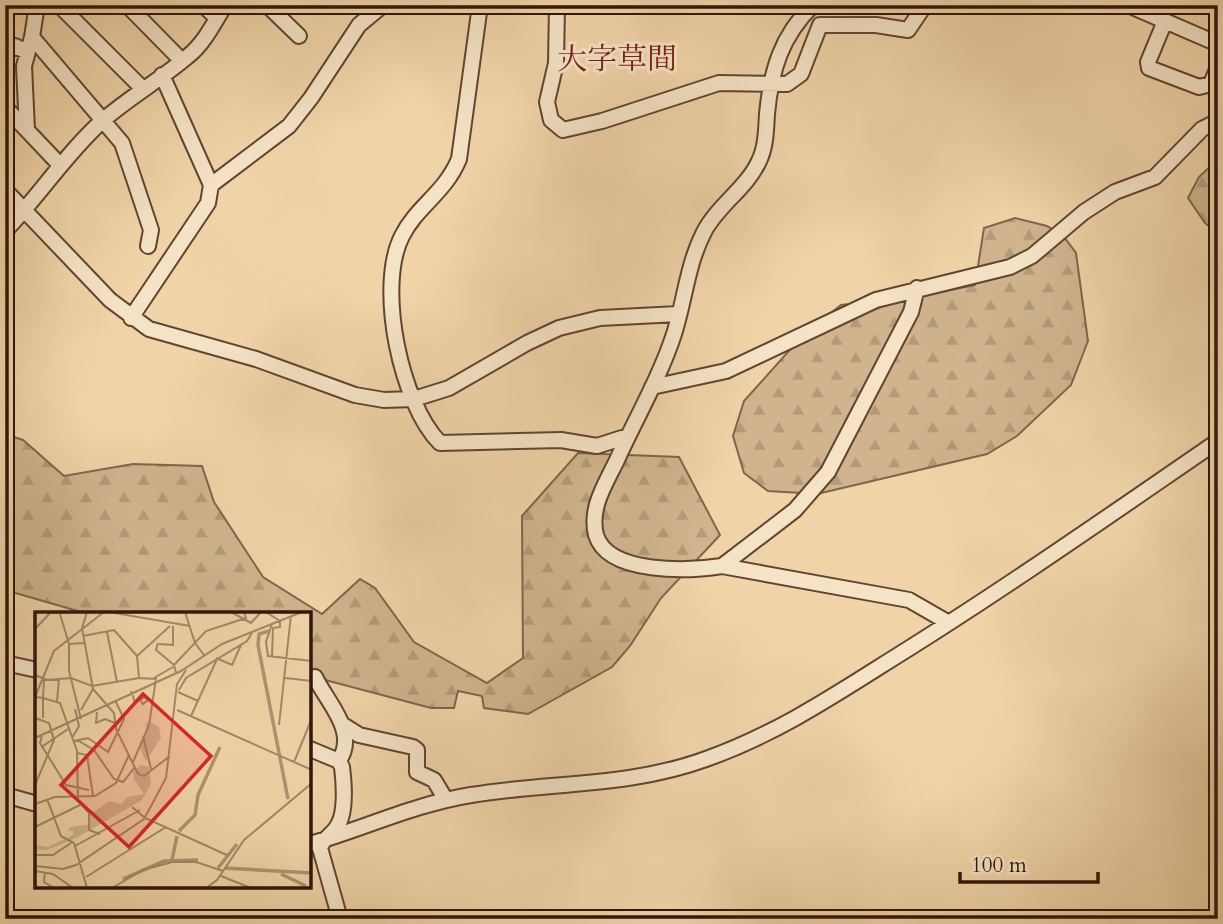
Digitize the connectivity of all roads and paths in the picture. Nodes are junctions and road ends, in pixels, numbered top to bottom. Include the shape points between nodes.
1 (37, 5) edge
2 (59, 5) edge
3 (127, 5) edge
4 (203, 5) edge
5 (225, 5) edge
6 (267, 5) edge
7 (383, 5) edge
8 (480, 5) edge
9 (556, 5) edge
10 (813, 5) edge
11 (925, 5) edge
12 (1128, 5) edge
13 (217, 18) junction
14 (1164, 20) junction
15 (299, 36) dead end
16 (32, 37) junction
17 (1218, 44) edge
18 (27, 51) junction
19 (5, 53) edge
20 (182, 61) junction
21 (1218, 67) edge
22 (162, 75) junction
23 (770, 83) junction
24 (143, 89) junction
25 (5, 107) edge
26 (1218, 121) edge
27 (102, 122) junction
28 (27, 130) junction
29 (59, 164) junction
30 (211, 185) junction
31 (5, 190) edge
32 (24, 211) junction
33 (5, 231) edge
34 (148, 246) dead end
35 (917, 288) junction
36 (678, 314) junction
37 (131, 318) junction
38 (652, 387) junction
39 (414, 399) junction
40 (628, 436) junction
41 (1218, 441) edge
42 (722, 566) junction
43 (949, 623) junction
44 (5, 663) edge
45 (35, 670) edge
46 (316, 677) dead end
47 (343, 725) junction
48 (312, 750) edge
49 (339, 761) junction
50 (5, 795) edge
51 (446, 800) junction
52 (35, 803) edge
53 (316, 842) edge
54 (340, 919) edge

1 - 16 street
2 - 24 street
3 - 20 street
4 - 13 street
5 - 13 street
6 - 15 street
7 - 30 street via 359,25 289,126
8 - 39 street via 459,159 450,180 412,219 395,261 393,339
9 - 23 street via 556,63 547,102 558,129 602,121 719,83
10 - 23 street via 787,36
11 - 23 street via 908,30 820,25 801,74 788,83
12 - 14 street
13 - 20 street via 202,42
14 - 17 street
14 - 21 street via 1149,68 1199,87 1211,84
16 - 18 street
16 - 27 street
18 - 19 street via 15,46
18 - 28 street
20 - 22 street
22 - 24 street
22 - 30 street
23 - 36 street via 759,162 705,229 692,257
24 - 27 street
25 - 28 street
26 - 35 street via 1202,129 1155,177 1115,192 1032,256 1010,267
27 - 29 street
27 - 34 street via 122,143 151,230
28 - 29 street
29 - 32 street
30 - 37 street via 208,203
31 - 32 street
32 - 33 street
32 - 37 street
35 - 38 street via 852,310 726,371
35 - 42 street via 911,312 828,472 795,510
36 - 38 street
36 - 39 street via 600,318 559,328 449,388
37 - 39 street via 168,335 256,359 355,395
38 - 40 street
39 - 40 street via 426,430 440,443 561,440 597,446
40 - 42 street via 596,502 597,536 604,547 623,561 643,566
41 - 43 street
42 - 43 street via 909,600
43 - 51 street via 787,724 704,761 593,785
44 - 45 street
46 - 47 street
47 - 49 street via 346,750
47 - 51 street via 359,734 413,747 417,772 434,780
48 - 49 street
49 - 53 street via 343,775 341,819
50 - 52 street
51 - 53 street via 407,808
53 - 54 street

